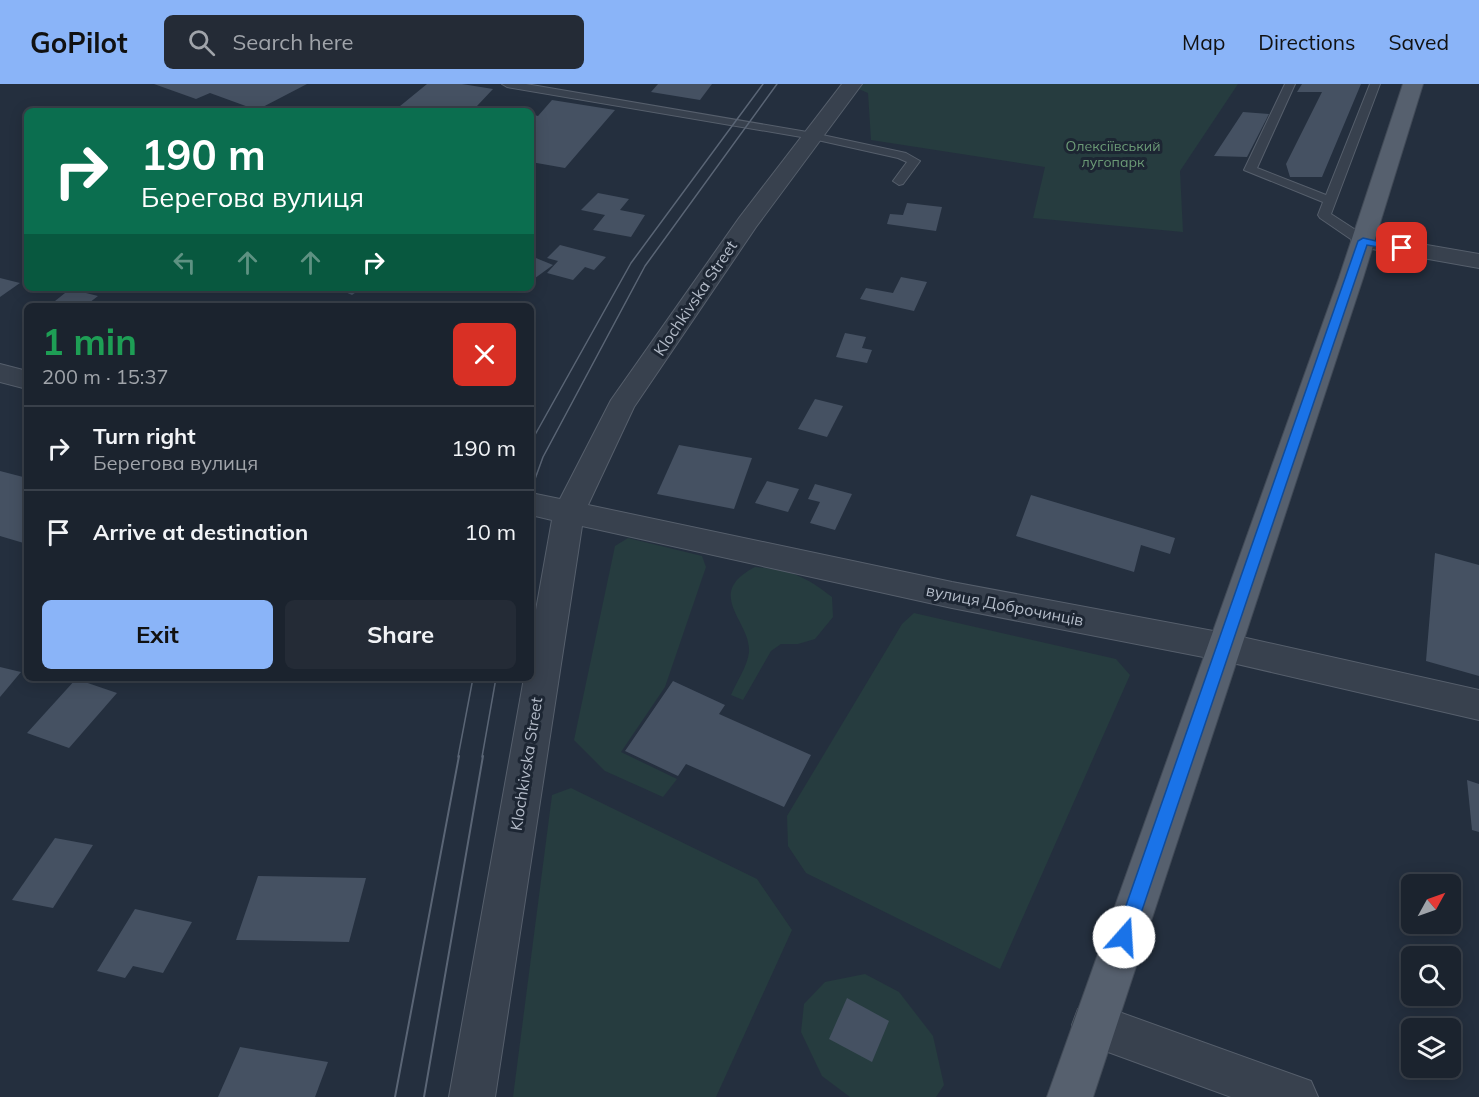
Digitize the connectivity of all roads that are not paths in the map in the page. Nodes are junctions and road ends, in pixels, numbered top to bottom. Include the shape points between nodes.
1 (507, 84) edge
2 (852, 84) edge
3 (1290, 84) edge
4 (1375, 84) edge
5 (1413, 84) edge
6 (813, 136) junction
7 (899, 181) dead end
8 (1330, 201) junction
9 (1363, 241) junction
10 (1479, 261) edge
11 (0, 373) edge
12 (24, 379) edge
13 (534, 505) edge
14 (569, 512) junction
15 (1224, 647) junction
16 (1479, 705) edge
17 (1094, 1024) junction
18 (472, 1097) edge
19 (1070, 1097) edge
20 (1295, 1097) edge

1 - 6 lane
2 - 6 street, Klochkivska Street
3 - 8 lane via 1250,170
4 - 8 lane
5 - 9 main road
6 - 7 lane via 914,161
6 - 14 street, Klochkivska Street via 747,223 621,406
8 - 9 lane via 1324,215
9 - 10 street
9 - 15 main road
11 - 12 street
13 - 14 street, вулиця Доброчинців
14 - 15 street, вулиця Доброчинців via 952,595
14 - 18 street, Klochkivska Street
15 - 16 street, вулиця Доброчинців
15 - 17 main road
17 - 19 main road
17 - 20 street

